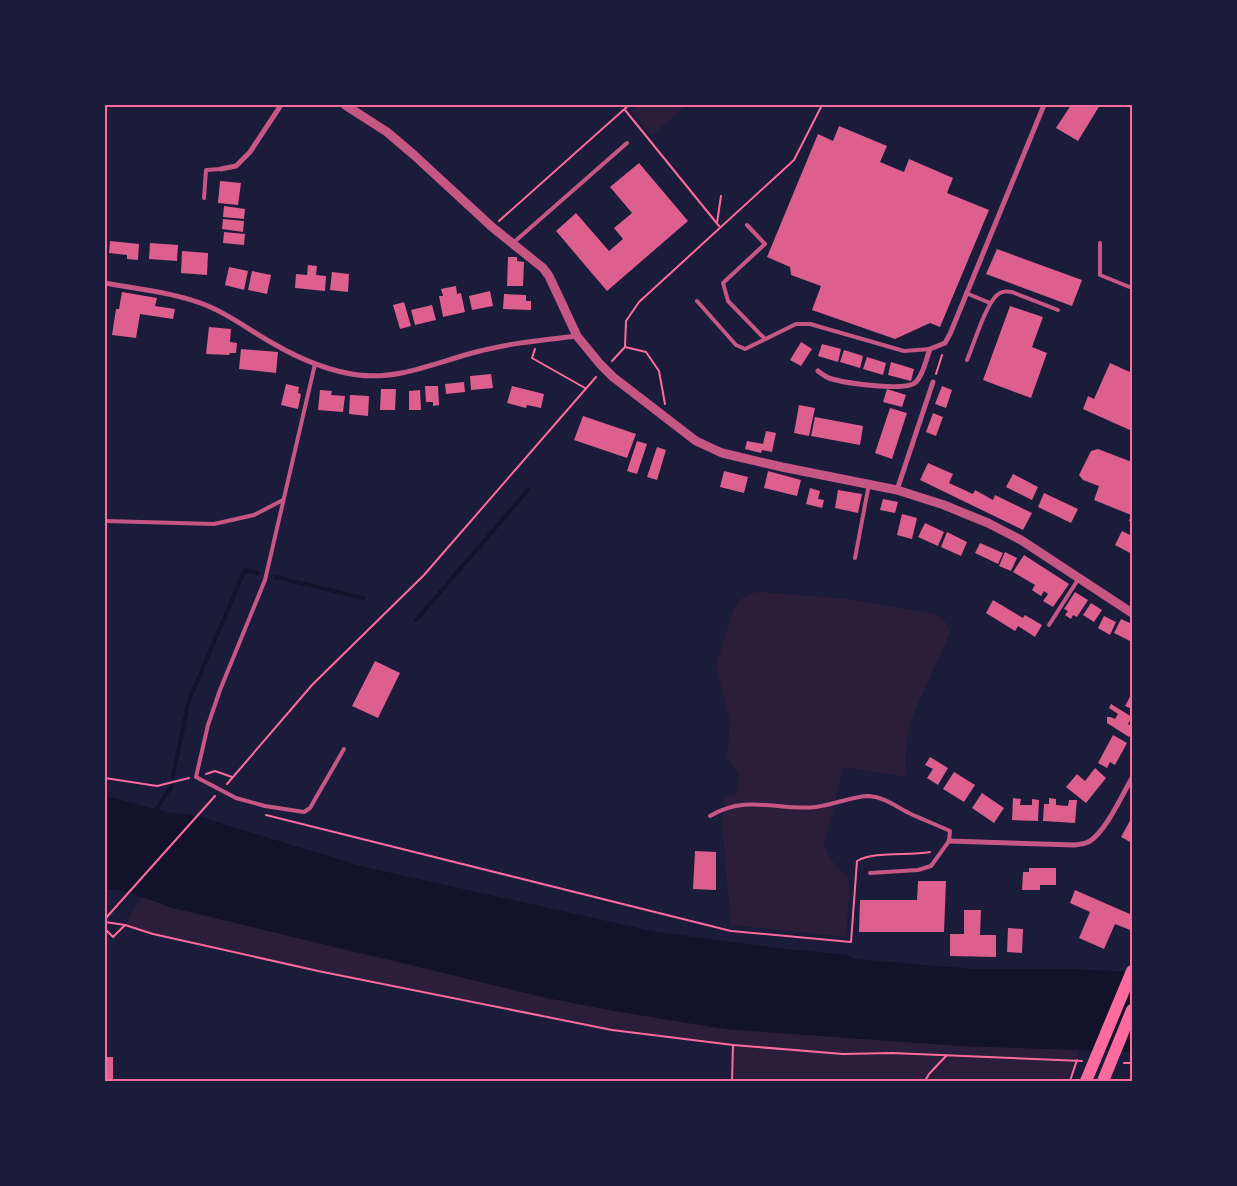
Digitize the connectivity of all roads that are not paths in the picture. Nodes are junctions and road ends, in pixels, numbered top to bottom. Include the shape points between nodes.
1 (282, 105) edge
2 (345, 105) edge
3 (1044, 105) edge
4 (627, 143) dead end
5 (222, 169) joint
6 (204, 198) dead end
7 (747, 225) dead end
8 (513, 243) junction
9 (1100, 243) dead end
10 (105, 283) edge
11 (1132, 288) edge
12 (966, 293) junction
13 (697, 301) dead end
14 (990, 303) junction
15 (1058, 310) dead end
16 (577, 336) junction
17 (764, 338) junction
18 (930, 349) junction
19 (967, 360) dead end
20 (315, 364) junction
21 (818, 371) dead end
22 (933, 382) road end
23 (869, 484) junction
24 (897, 490) junction
25 (283, 499) junction
26 (105, 521) edge
27 (855, 558) dead end
28 (1079, 578) junction
29 (1132, 613) edge
30 (1049, 625) dead end
31 (344, 749) dead end
32 (1132, 778) edge
33 (710, 816) dead end
34 (949, 841) junction
35 (870, 873) dead end
36 (1132, 971) edge
37 (1132, 1010) edge
38 (1086, 1081) edge
39 (1102, 1081) edge

1 - 5 street via 250,152 236,166
2 - 8 street via 407,149
3 - 12 street
4 - 8 lane
5 - 6 lane via 206,170
7 - 17 lane via 765,244 723,283 728,301
8 - 16 street via 549,276
9 - 11 lane via 1100,275
10 - 20 street via 206,305
12 - 14 lane
12 - 18 street via 945,343
13 - 17 lane via 741,348 749,348
14 - 15 lane via 1005,291
14 - 19 lane
16 - 20 street via 476,352 398,374 358,375
16 - 23 street via 602,368 696,441 722,453
17 - 18 lane via 796,324 810,324 904,351
18 - 21 street via 922,373 907,387 830,379
20 - 25 lane
22 - 24 street
23 - 24 street
23 - 27 lane
24 - 28 street via 988,523 1021,540
25 - 26 lane via 254,516 214,524
25 - 31 lane via 266,580 220,690 196,777 236,798 304,812 310,808
28 - 29 street
28 - 30 lane
32 - 34 street via 1104,827 1088,843
33 - 34 lane via 723,808 746,804 815,807 868,796 950,831
34 - 35 lane via 931,866
36 - 38 highway
37 - 39 highway

